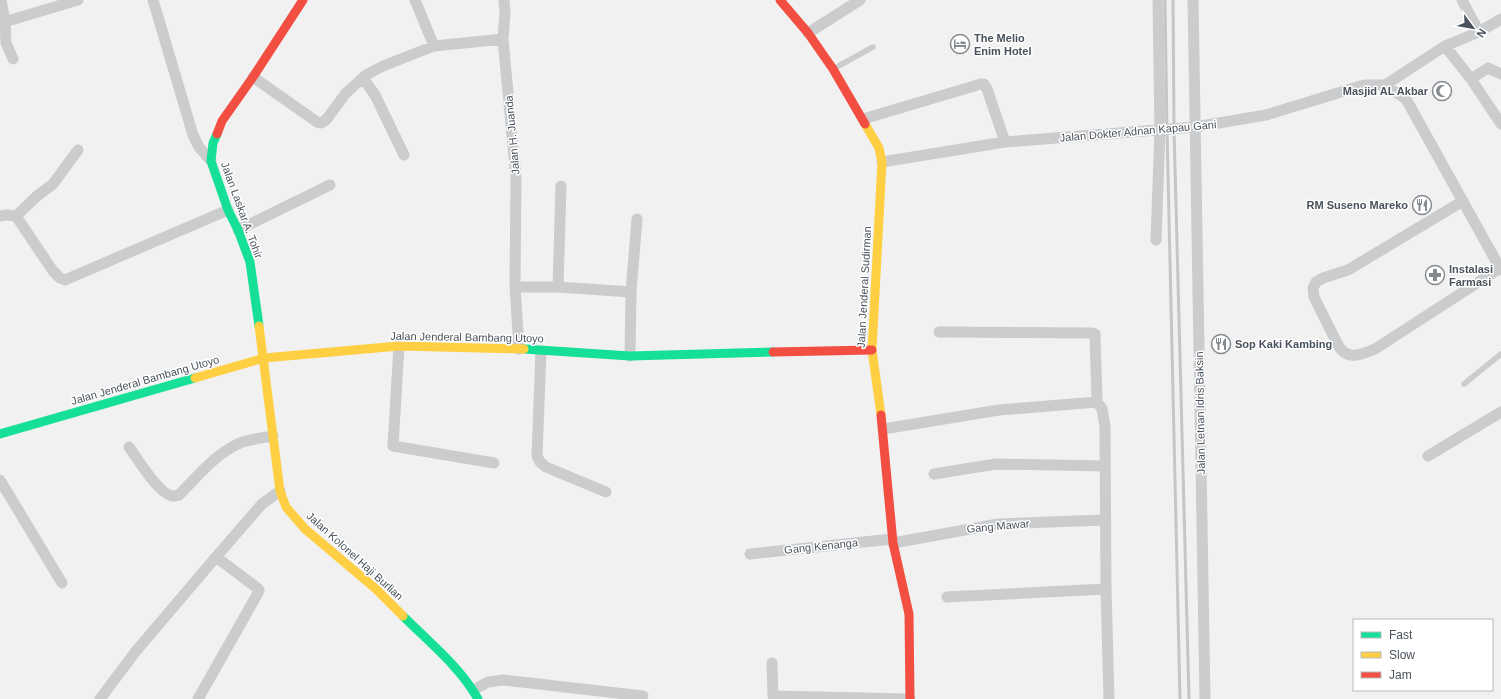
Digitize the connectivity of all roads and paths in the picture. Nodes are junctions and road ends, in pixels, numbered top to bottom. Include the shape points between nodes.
1 (1, 0) edge
2 (78, 0) edge
3 (154, 0) edge
4 (303, 0) edge
5 (415, 0) edge
6 (504, 0) edge
7 (780, 0) edge
8 (860, 0) edge
9 (1158, 0) edge
10 (1193, 0) edge
11 (1462, 0) edge
12 (1501, 19) edge
13 (5, 21) junction
14 (1479, 32) junction
15 (808, 33) junction
16 (503, 39) junction
17 (434, 46) junction
18 (1445, 46) junction
19 (874, 47) dead end
20 (13, 59) dead end
21 (833, 69) junction
22 (1501, 74) edge
23 (253, 77) junction
24 (363, 78) junction
25 (1471, 79) junction
26 (1385, 85) junction
27 (863, 118) junction
28 (1501, 124) edge
29 (1195, 127) junction
30 (1160, 130) junction
31 (1005, 142) junction
32 (78, 150) dead end
33 (404, 155) dead end
34 (211, 161) junction
35 (882, 162) junction
36 (330, 186) dead end
37 (560, 186) dead end
38 (1463, 200) junction
39 (228, 210) junction
40 (0, 216) edge
41 (16, 216) junction
42 (637, 219) dead end
43 (238, 230) junction
44 (1156, 240) dead end
45 (1501, 269) edge
46 (515, 287) junction
47 (558, 287) junction
48 (631, 292) junction
49 (939, 332) dead end
50 (399, 346) junction
51 (519, 349) junction
52 (872, 350) junction
53 (541, 351) junction
54 (1501, 354) edge
55 (630, 356) junction
56 (264, 358) junction
57 (1464, 384) dead end
58 (1097, 402) junction
59 (1501, 412) edge
60 (883, 428) junction
61 (0, 434) edge
62 (273, 436) junction
63 (130, 447) dead end
64 (1428, 456) dead end
65 (494, 463) dead end
66 (1105, 466) junction
67 (934, 474) dead end
68 (0, 480) edge
69 (280, 491) junction
70 (606, 492) dead end
71 (1105, 520) junction
72 (892, 541) junction
73 (750, 554) dead end
74 (216, 557) junction
75 (62, 583) dead end
76 (1106, 589) junction
77 (947, 597) dead end
78 (772, 663) dead end
79 (476, 694) edge
80 (611, 695) edge
81 (643, 696) dead end
82 (772, 698) edge
83 (100, 699) edge
84 (198, 699) edge
85 (910, 699) edge
86 (1110, 699) edge
87 (1205, 699) edge

1 - 13 street
2 - 13 street
3 - 34 street via 192,131 199,148
4 - 23 street, Jalan Laskar A. Tohir
5 - 17 street
6 - 16 street, Jalan H. Juanda
7 - 15 street, Jalan Jenderal Sudirman
8 - 15 street
9 - 30 street
10 - 29 street, Jalan Letnan Idris Baksin
11 - 14 street
12 - 14 street
13 - 20 street via 6,43
14 - 18 street
15 - 21 street, Jalan Jenderal Sudirman
16 - 17 street
16 - 46 street, Jalan H. Juanda via 516,178
17 - 24 street via 383,66
18 - 25 street
18 - 26 street
19 - 21 lane
21 - 27 street, Jalan Jenderal Sudirman
22 - 25 street via 1488,68
23 - 24 street via 321,123 346,93
23 - 34 street, Jalan Laskar A. Tohir via 222,121 213,143
24 - 33 street via 375,95
25 - 28 street
26 - 29 street, Jalan Dokter Adnan Kapau Gani via 1364,85 1266,116
26 - 38 street via 1406,99
27 - 31 street via 984,84
27 - 35 street, Jalan Jenderal Sudirman via 880,148
29 - 30 street, Jalan Dokter Adnan Kapau Gani
29 - 87 street, Jalan Letnan Idris Baksin
30 - 31 street, Jalan Dokter Adnan Kapau Gani
30 - 44 street
31 - 35 street, Jalan Dokter Adnan Kapau Gani
32 - 41 street via 53,184
34 - 39 street, Jalan Laskar A. Tohir
35 - 52 street, Jalan Jenderal Sudirman
36 - 43 street
37 - 47 street
38 - 45 street
38 - 45 street via 1348,270 1316,282 1313,288 1314,297 1341,351 1347,355 1362,354 1375,349
39 - 41 street via 65,280 50,266
39 - 43 street, Jalan Laskar A. Tohir
40 - 41 street
42 - 48 street
43 - 56 street, Jalan Laskar A. Tohir via 250,262
46 - 47 street
46 - 51 street, Jalan H. Juanda
47 - 48 street
48 - 55 street
49 - 58 street via 1093,333
50 - 51 street, Jalan Jenderal Bambang Utoyo
50 - 56 street, Jalan Jenderal Bambang Utoyo
50 - 65 street via 392,446
51 - 53 street, Jalan Jenderal Bambang Utoyo
52 - 55 street, Jalan Jenderal Bambang Utoyo
52 - 60 street, Jalan Jenderal Sudirman
53 - 55 street, Jalan Jenderal Bambang Utoyo
53 - 70 street via 537,456 546,466
54 - 57 lane
56 - 61 street, Jalan Jenderal Bambang Utoyo
56 - 62 street, Jalan Kolonel Haji Burlian
58 - 60 street via 999,410
58 - 66 street via 1102,409
59 - 64 street
60 - 72 street, Jalan Jenderal Sudirman
62 - 63 street via 241,443 227,450 211,461 179,495 173,497 159,487
62 - 69 street, Jalan Kolonel Haji Burlian
66 - 67 street via 996,464
66 - 71 street
68 - 75 street
69 - 74 street via 262,504
69 - 79 street, Jalan Kolonel Haji Burlian via 286,507 305,530 376,589 456,669
71 - 72 street, Gang Mawar via 998,524
71 - 76 street
72 - 73 street, Gang Kenanga
72 - 85 street, Jalan Jenderal Sudirman via 909,614
74 - 83 street via 136,651
74 - 84 street via 259,590
76 - 77 street
76 - 86 street
78 - 82 street
79 - 80 street via 488,682 503,680
80 - 81 street
82 - 85 street

